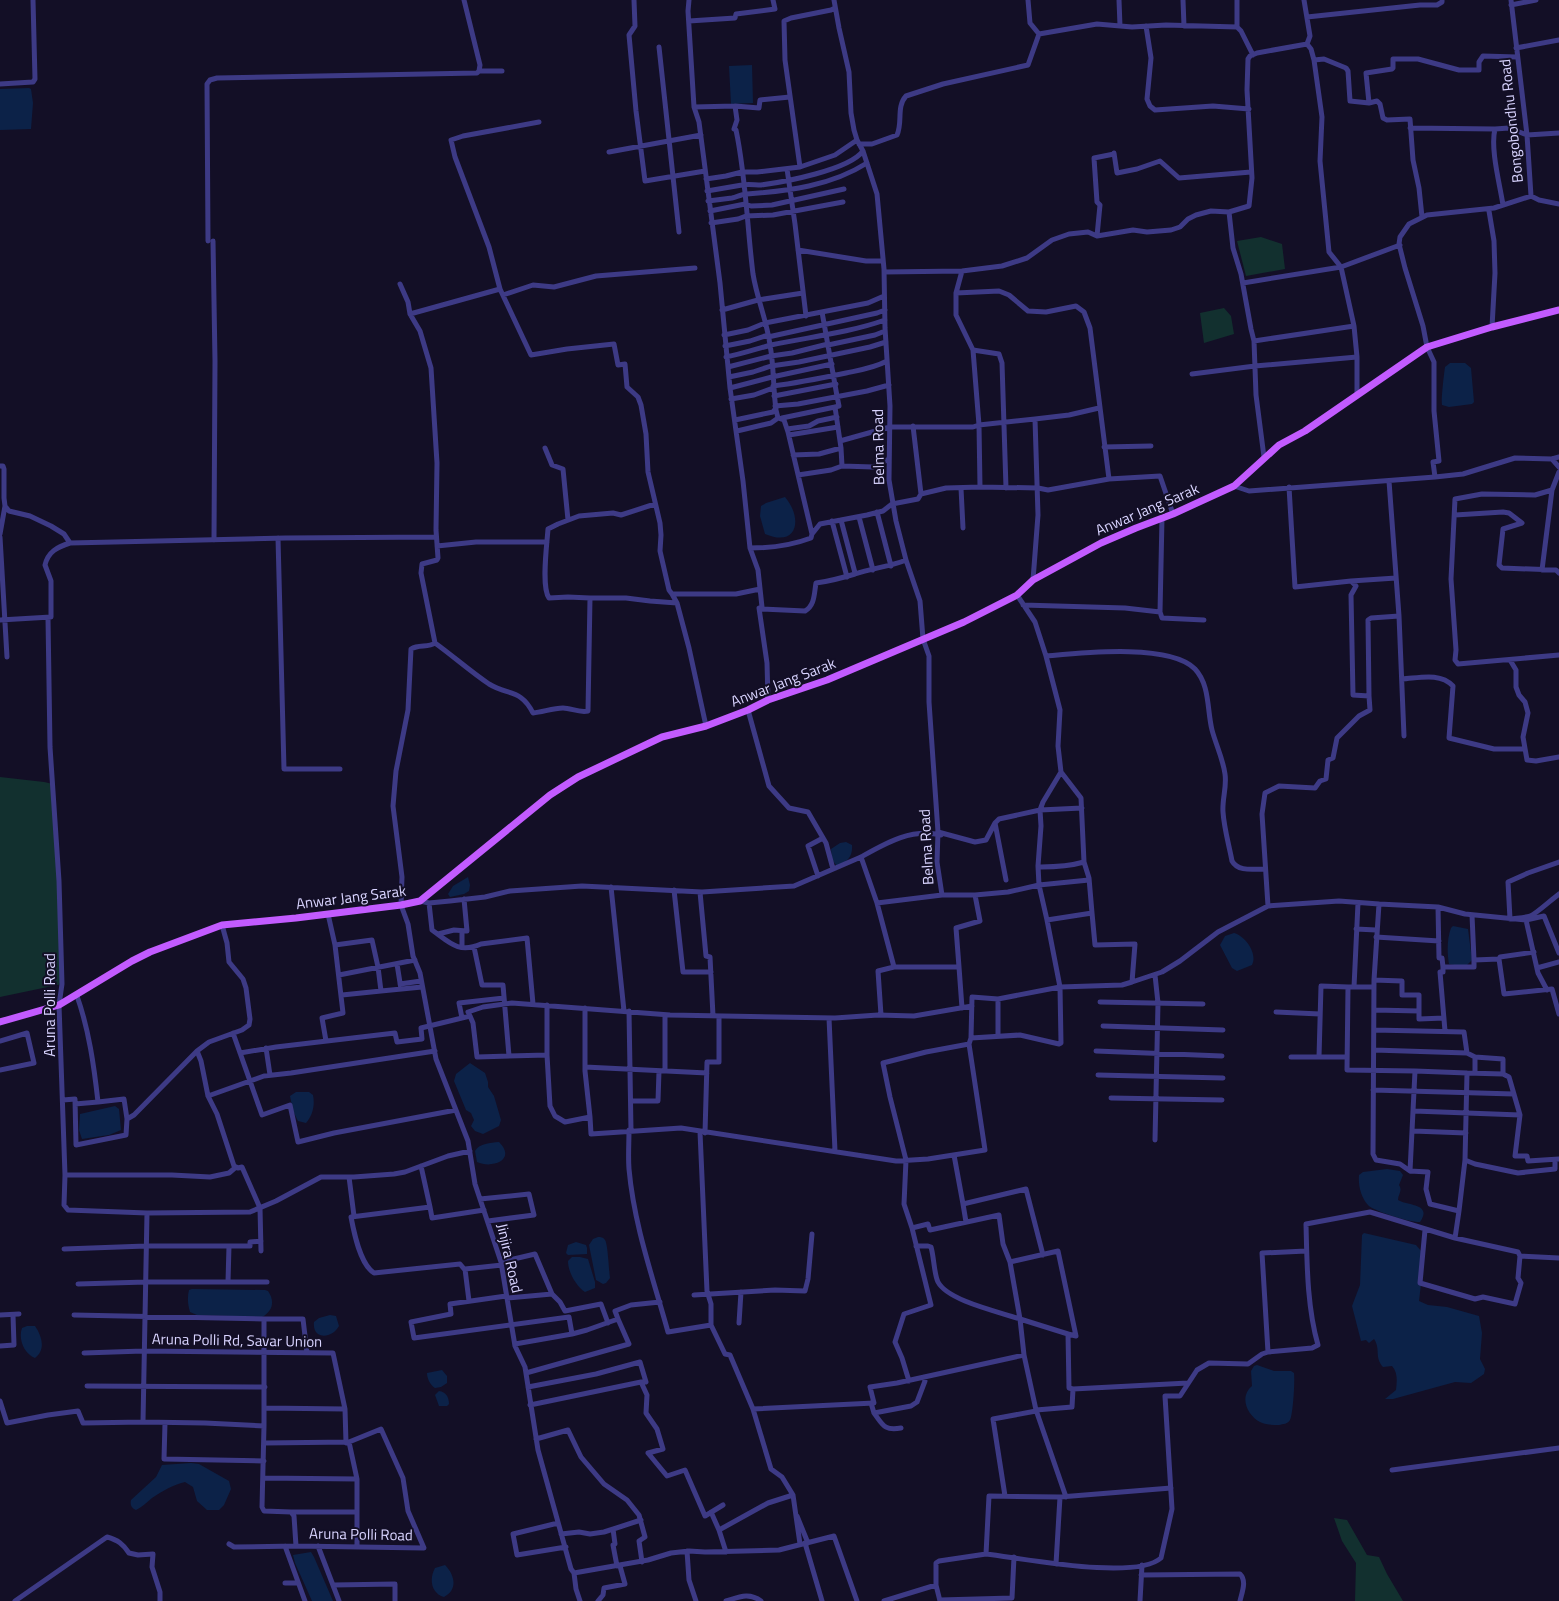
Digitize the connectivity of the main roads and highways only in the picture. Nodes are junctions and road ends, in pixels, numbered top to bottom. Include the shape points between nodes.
1 (1559, 310) edge
2 (0, 1022) edge

1 - 2 main road, Anwar Jang Sarak via 1427,347 1279,445 1234,486 1101,543 1033,580 1017,595 964,622 827,680 706,726 662,736 578,777 550,795 420,901 222,925 141,956 60,1005

